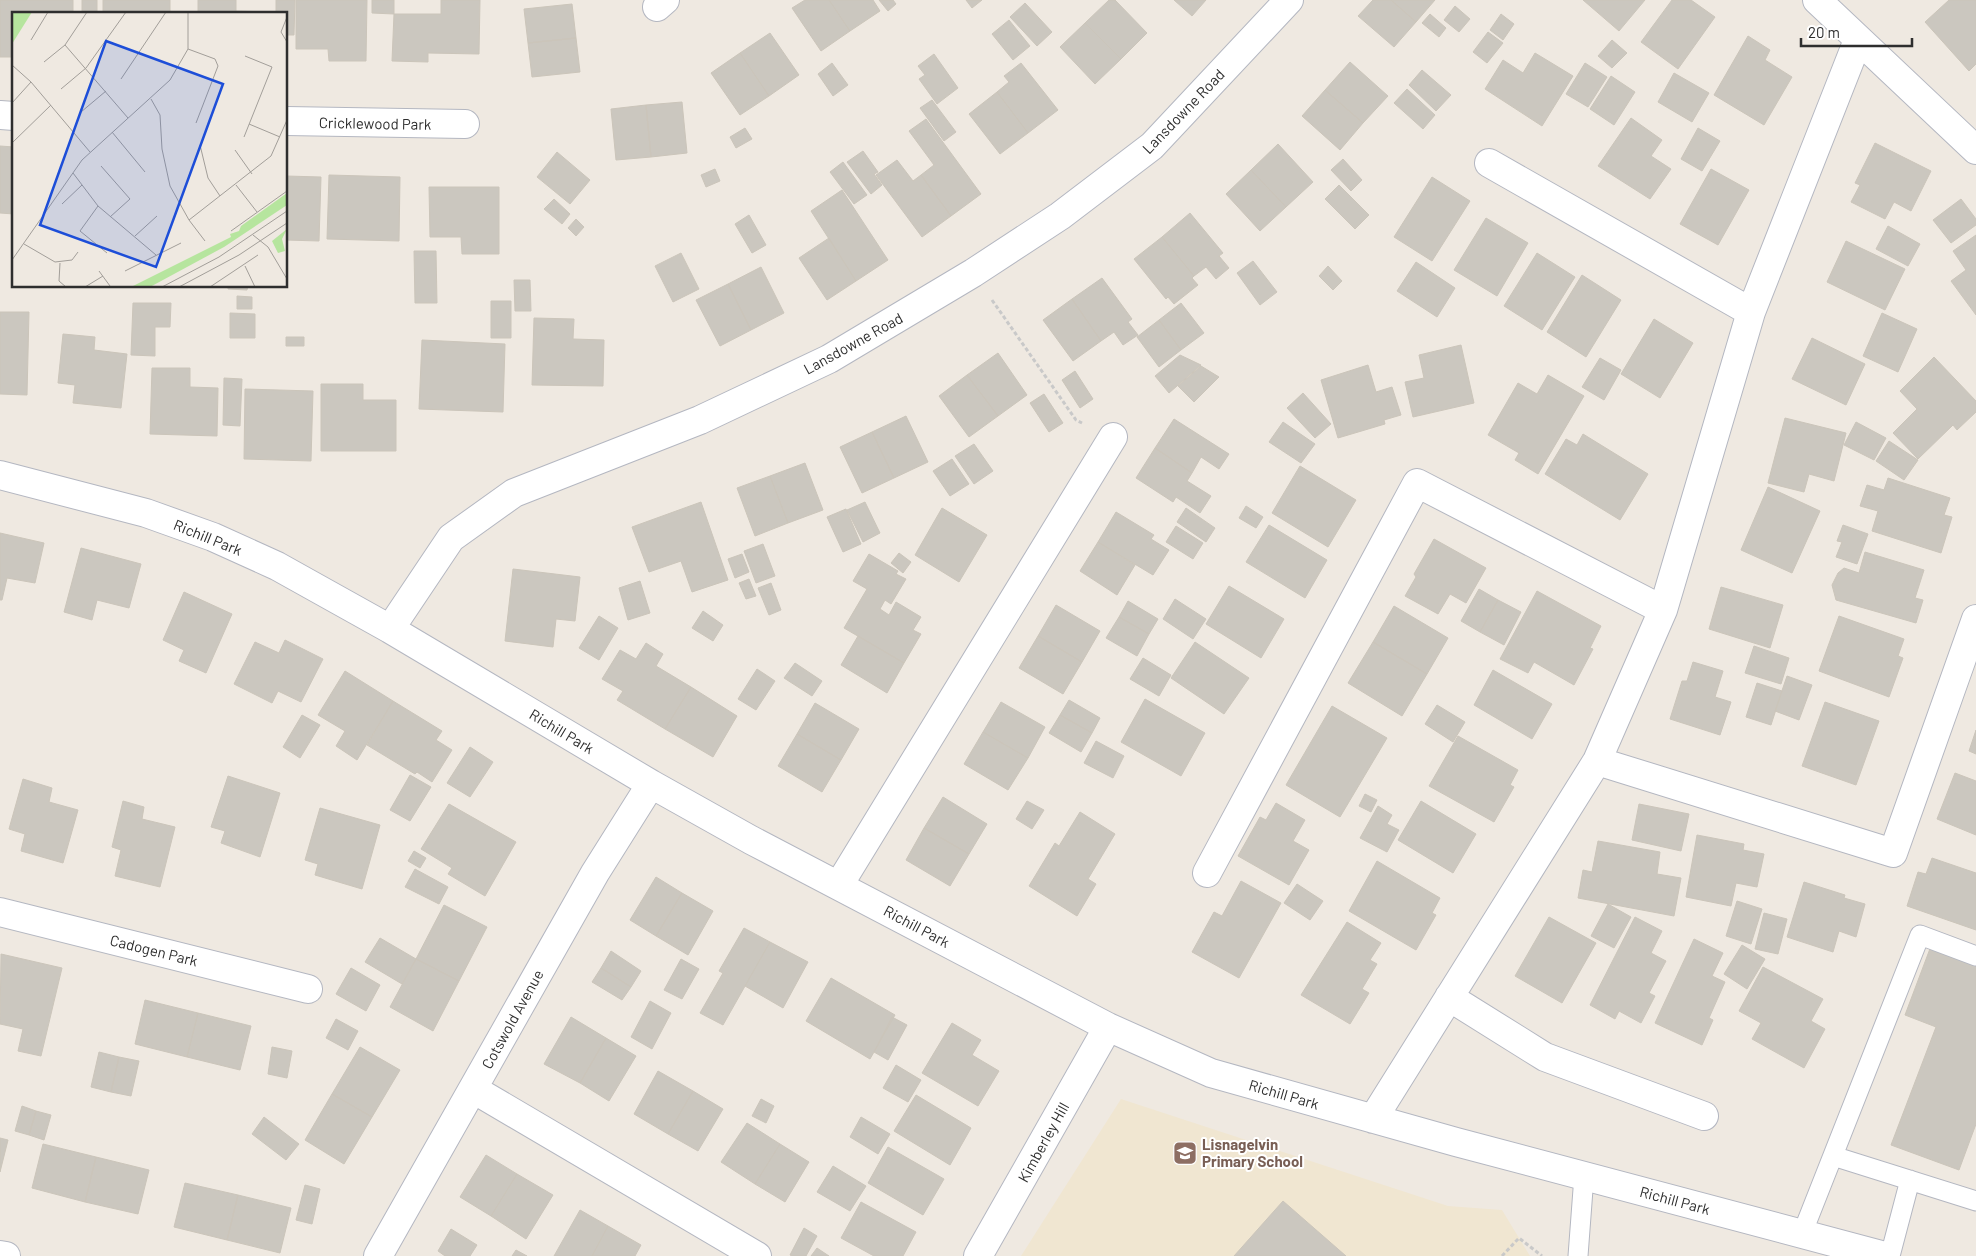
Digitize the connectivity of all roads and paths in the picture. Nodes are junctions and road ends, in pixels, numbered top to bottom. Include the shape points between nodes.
1 (1289, 0) edge
2 (1817, 0) edge
3 (1858, 40) junction
4 (288, 121) edge
5 (465, 124) dead end
6 (1976, 150) edge
7 (1489, 163) dead end
8 (972, 273) junction
9 (1751, 312) junction
10 (1113, 437) joint
11 (0, 475) edge
12 (1663, 610) junction
13 (1976, 619) edge
14 (390, 630) junction
15 (1597, 761) junction
16 (650, 784) junction
17 (1207, 873) dead end
18 (839, 885) junction
19 (0, 912) edge
20 (1976, 956) edge
21 (308, 989) dead end
22 (1449, 997) junction
23 (1108, 1028) junction
24 (473, 1089) junction
25 (1704, 1116) dead end
26 (1373, 1119) junction
27 (1833, 1156) junction
28 (1584, 1176) junction
29 (1910, 1180) junction
30 (1976, 1201) edge
31 (1802, 1234) junction
32 (0, 1254) edge
33 (6, 1256) edge
34 (378, 1256) edge
35 (757, 1256) edge
36 (978, 1256) edge
37 (1502, 1256) edge
38 (1542, 1256) edge
39 (1578, 1256) edge
40 (1885, 1256) edge
41 (1890, 1256) edge

1 - 8 street, Lansdowne Road via 1152,146 1060,216
2 - 3 street
3 - 6 street
3 - 9 street
4 - 5 street, Cricklewood Park
7 - 9 street
8 - 10 path via 1076,420
8 - 14 street, Lansdowne Road via 829,359 700,420 514,493 451,538
9 - 12 street
10 - 18 street
11 - 14 street, Richill Park via 146,513 213,537 277,566
12 - 15 street
12 - 17 street via 1417,483
13 - 15 street via 1893,853
14 - 16 street, Richill Park
15 - 22 street
16 - 18 street, Richill Park
16 - 24 street, Cotswold Avenue via 595,873
18 - 23 street, Richill Park
19 - 21 street, Cadogen Park
20 - 27 lane via 1920,935
22 - 25 street via 1545,1057
22 - 26 street
23 - 26 street, Richill Park via 1211,1073
23 - 36 street, Kimberley Hill
24 - 34 street, Cotswold Avenue
24 - 35 street
26 - 28 street, Richill Park
27 - 29 lane
27 - 31 lane
28 - 31 street, Richill Park
28 - 39 lane
29 - 30 lane
29 - 41 lane
31 - 40 street, Richill Park
32 - 33 street
37 - 38 path via 1519,1238

